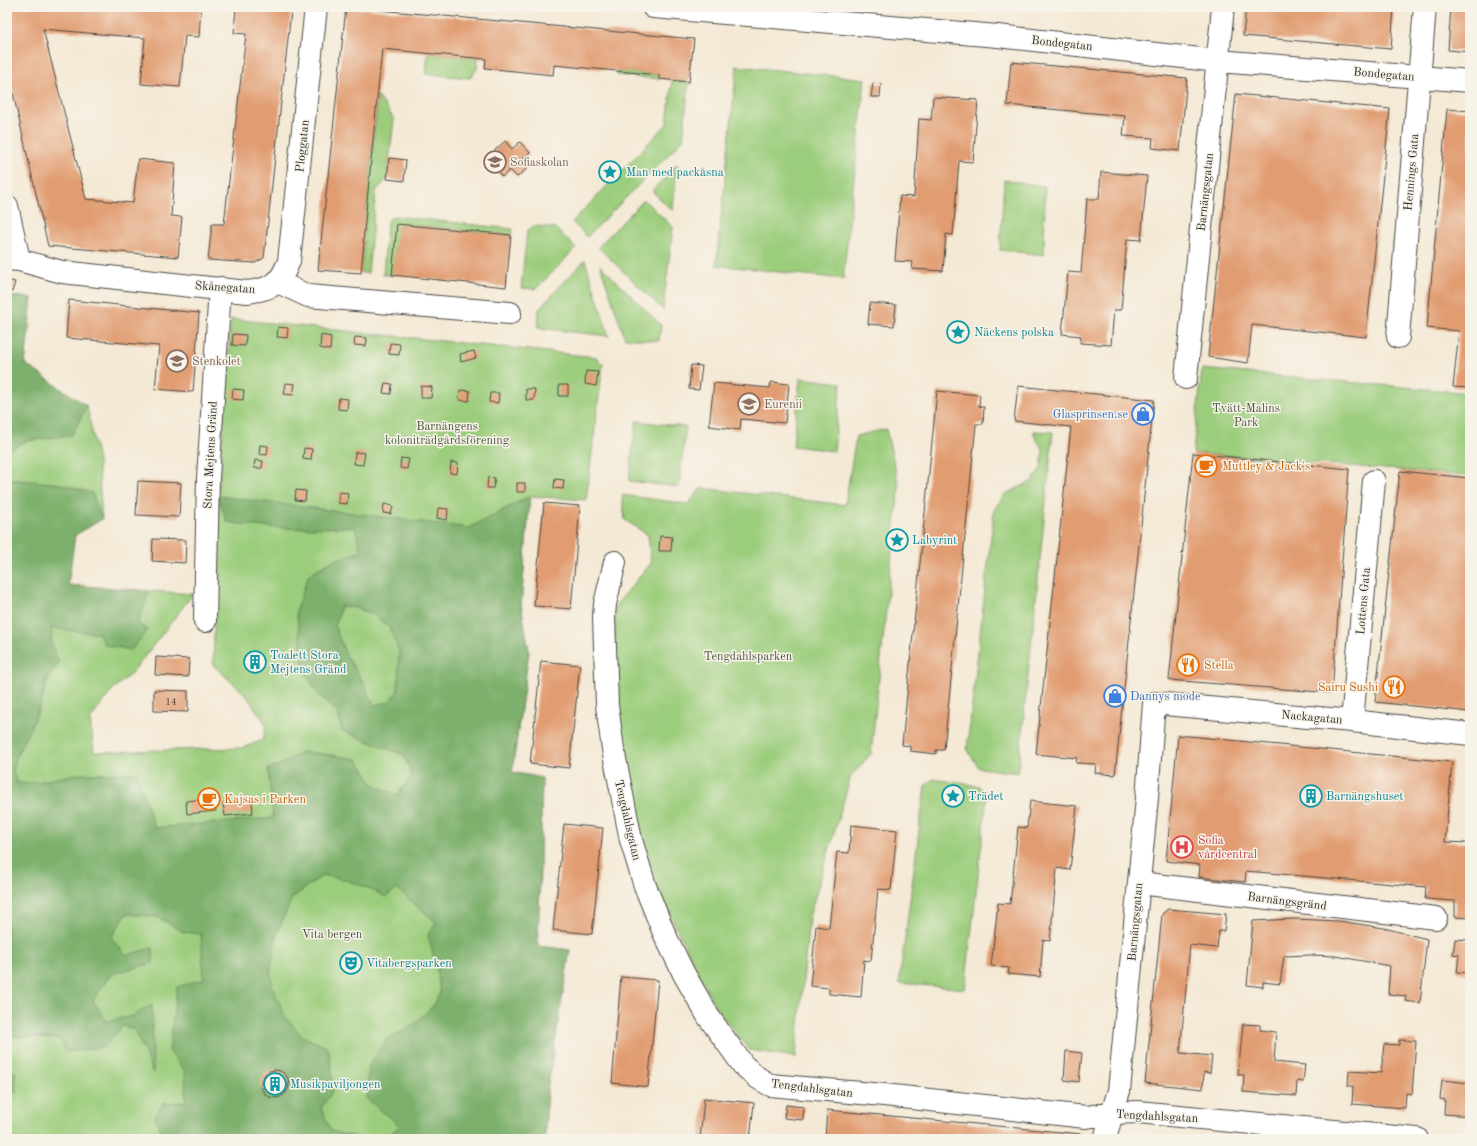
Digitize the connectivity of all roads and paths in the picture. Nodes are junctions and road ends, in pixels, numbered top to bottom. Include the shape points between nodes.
1 (316, 7) edge
2 (653, 7) edge
3 (862, 7) edge
4 (1223, 7) edge
5 (1425, 7) edge
6 (721, 10) edge
7 (848, 23) junction
8 (1218, 61) junction
9 (1419, 77) junction
10 (1470, 81) edge
11 (7, 206) edge
12 (13, 260) edge
13 (278, 282) junction
14 (220, 288) junction
15 (510, 313) dead end
16 (1398, 337) dead end
17 (1186, 378) dead end
18 (1374, 481) dead end
19 (615, 562) dead end
20 (205, 621) dead end
21 (1154, 703) joint
22 (1352, 721) junction
23 (1470, 734) edge
24 (1138, 883) junction
25 (1436, 918) dead end
26 (1112, 1112) junction
27 (1105, 1139) edge
28 (1418, 1139) edge

1 - 13 street, Ploggatan via 289,261
2 - 6 street, Bondegatan
3 - 7 street
4 - 8 street, Barnängsgatan
5 - 9 street, Hennings Gata
6 - 7 street, Bondegatan
7 - 8 street, Bondegatan via 998,36
8 - 9 street, Bondegatan
8 - 17 street, Barnängsgatan
9 - 10 street, Bondegatan
9 - 16 street, Hennings Gata
11 - 12 street
12 - 14 street, Skånegatan via 62,272
13 - 14 street, Skånegatan via 265,290 247,292
13 - 15 street via 308,296
14 - 20 street, Stora Mejtens Gränd via 208,478
18 - 22 street, Lottens Gata
19 - 26 street, Tengdahlsgatan via 604,618 607,705 631,840 645,886 684,974 708,1016 743,1065 770,1085 1086,1117
21 - 22 street, Nackagatan
21 - 24 street, Barnängsgatan
22 - 23 street, Nackagatan
24 - 25 street, Barnängsgränd
24 - 26 street, Barnängsgatan via 1119,1091
26 - 27 street, Barnängsgatan
26 - 28 street, Tengdahlsgatan via 1138,1112

